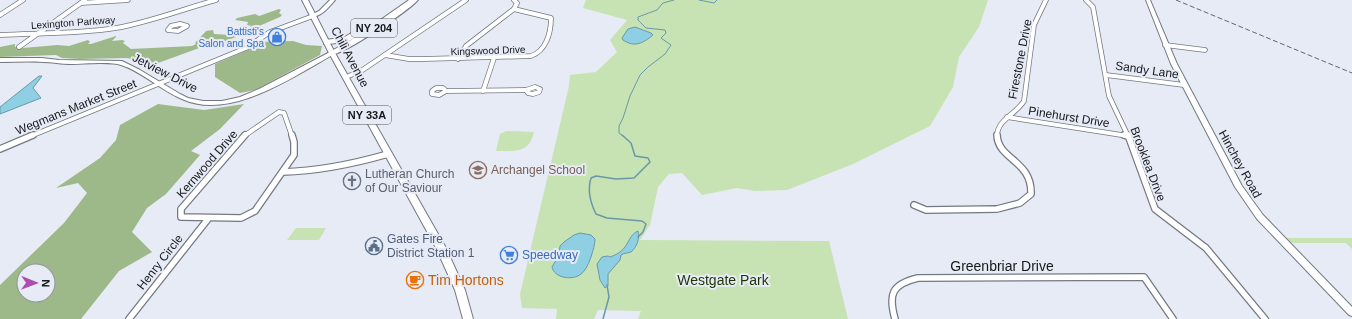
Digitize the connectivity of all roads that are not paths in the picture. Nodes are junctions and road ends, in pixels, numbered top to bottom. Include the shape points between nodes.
1 (23, 0) edge
2 (85, 0) edge
3 (128, 0) edge
4 (206, 0) edge
5 (216, 0) edge
6 (304, 0) edge
7 (333, 0) edge
8 (408, 0) edge
9 (414, 0) edge
10 (466, 0) edge
11 (514, 0) edge
12 (1046, 0) edge
13 (1086, 0) edge
14 (1148, 0) edge
15 (81, 3) junction
16 (514, 9) junction
17 (0, 15) edge
18 (161, 16) junction
19 (313, 16) junction
20 (174, 25) dead end
21 (369, 27) junction
22 (42, 30) junction
23 (0, 32) edge
24 (38, 33) junction
25 (0, 35) edge
26 (327, 42) junction
27 (1165, 45) junction
28 (19, 47) dead end
29 (1205, 50) dead end
30 (332, 53) junction
31 (385, 55) junction
32 (494, 58) junction
33 (458, 59) junction
34 (0, 60) edge
35 (1106, 75) junction
36 (346, 77) junction
37 (159, 84) junction
38 (1184, 85) junction
39 (526, 90) dead end
40 (446, 91) dead end
41 (483, 91) junction
42 (1007, 118) junction
43 (1128, 136) junction
44 (0, 149) edge
45 (388, 154) junction
46 (283, 172) junction
47 (914, 205) dead end
48 (208, 218) junction
49 (1352, 313) edge
50 (129, 319) edge
51 (468, 319) edge
52 (895, 319) edge
53 (1173, 319) edge
54 (1265, 319) edge

1 - 17 street
2 - 15 street
3 - 15 street
4 - 18 street, Lexington Parkway
5 - 18 street, Lexington Parkway
6 - 19 main road, Chili Avenue / NY 33A
7 - 19 street
8 - 21 highway, NY 204
9 - 30 highway, NY 204 via 350,45
10 - 31 street
11 - 16 street via 517,4
12 - 42 street, Firestone Drive via 1034,24 1024,101 1018,110
13 - 35 street, Brooklea Drive via 1093,7
14 - 27 street, Hinchey Road
15 - 22 street
16 - 32 street, Kingswood Drive via 551,18 544,48 531,56
16 - 33 street via 466,46
18 - 20 street
18 - 22 street, Lexington Parkway via 103,27
18 - 24 street, Lexington Parkway via 102,30
19 - 26 main road, Chili Avenue / NY 33A
19 - 37 street, Wegmans Market Street via 270,32 246,48
21 - 26 highway via 345,40
21 - 30 highway, NY 204
22 - 23 street, Lexington Parkway
22 - 24 street
24 - 25 street, Lexington Parkway
24 - 28 street
26 - 30 main road, Chili Avenue / NY 33A
27 - 29 street
27 - 38 street, Hinchey Road
30 - 36 main road, Chili Avenue / NY 33A
30 - 37 street, Jetview Drive via 260,92 226,101 196,102
31 - 33 street, Kingswood Drive via 409,59
31 - 36 street via 361,71
32 - 33 street, Kingswood Drive
32 - 41 street
34 - 37 street, Jetview Drive via 115,62 126,65
35 - 38 street, Sandy Lane
35 - 43 street, Brooklea Drive via 1109,96
36 - 45 main road, Chili Avenue / NY 33A
37 - 44 street, Wegmans Market Street
38 - 49 street, Hinchey Road via 1250,205
39 - 41 street
40 - 41 street
42 - 43 street, Pinehurst Drive
42 - 47 street, Firestone Drive via 998,131 998,140 1003,149 1028,175 1032,189 1025,200 1013,206 987,210 926,210
43 - 54 street, Brooklea Drive via 1155,210 1206,248
45 - 46 street via 331,168
45 - 51 main road, Chili Avenue / NY 33A via 441,248 460,290
46 - 48 street, Kernwood Drive via 251,214 240,218
46 - 48 street, Kernwood Drive via 294,155 295,146 284,113 278,112 244,136 180,212 185,218
48 - 50 street, Henry Circle
52 - 53 street, Greenbriar Drive via 891,298 894,290 899,284 912,279 1144,278

